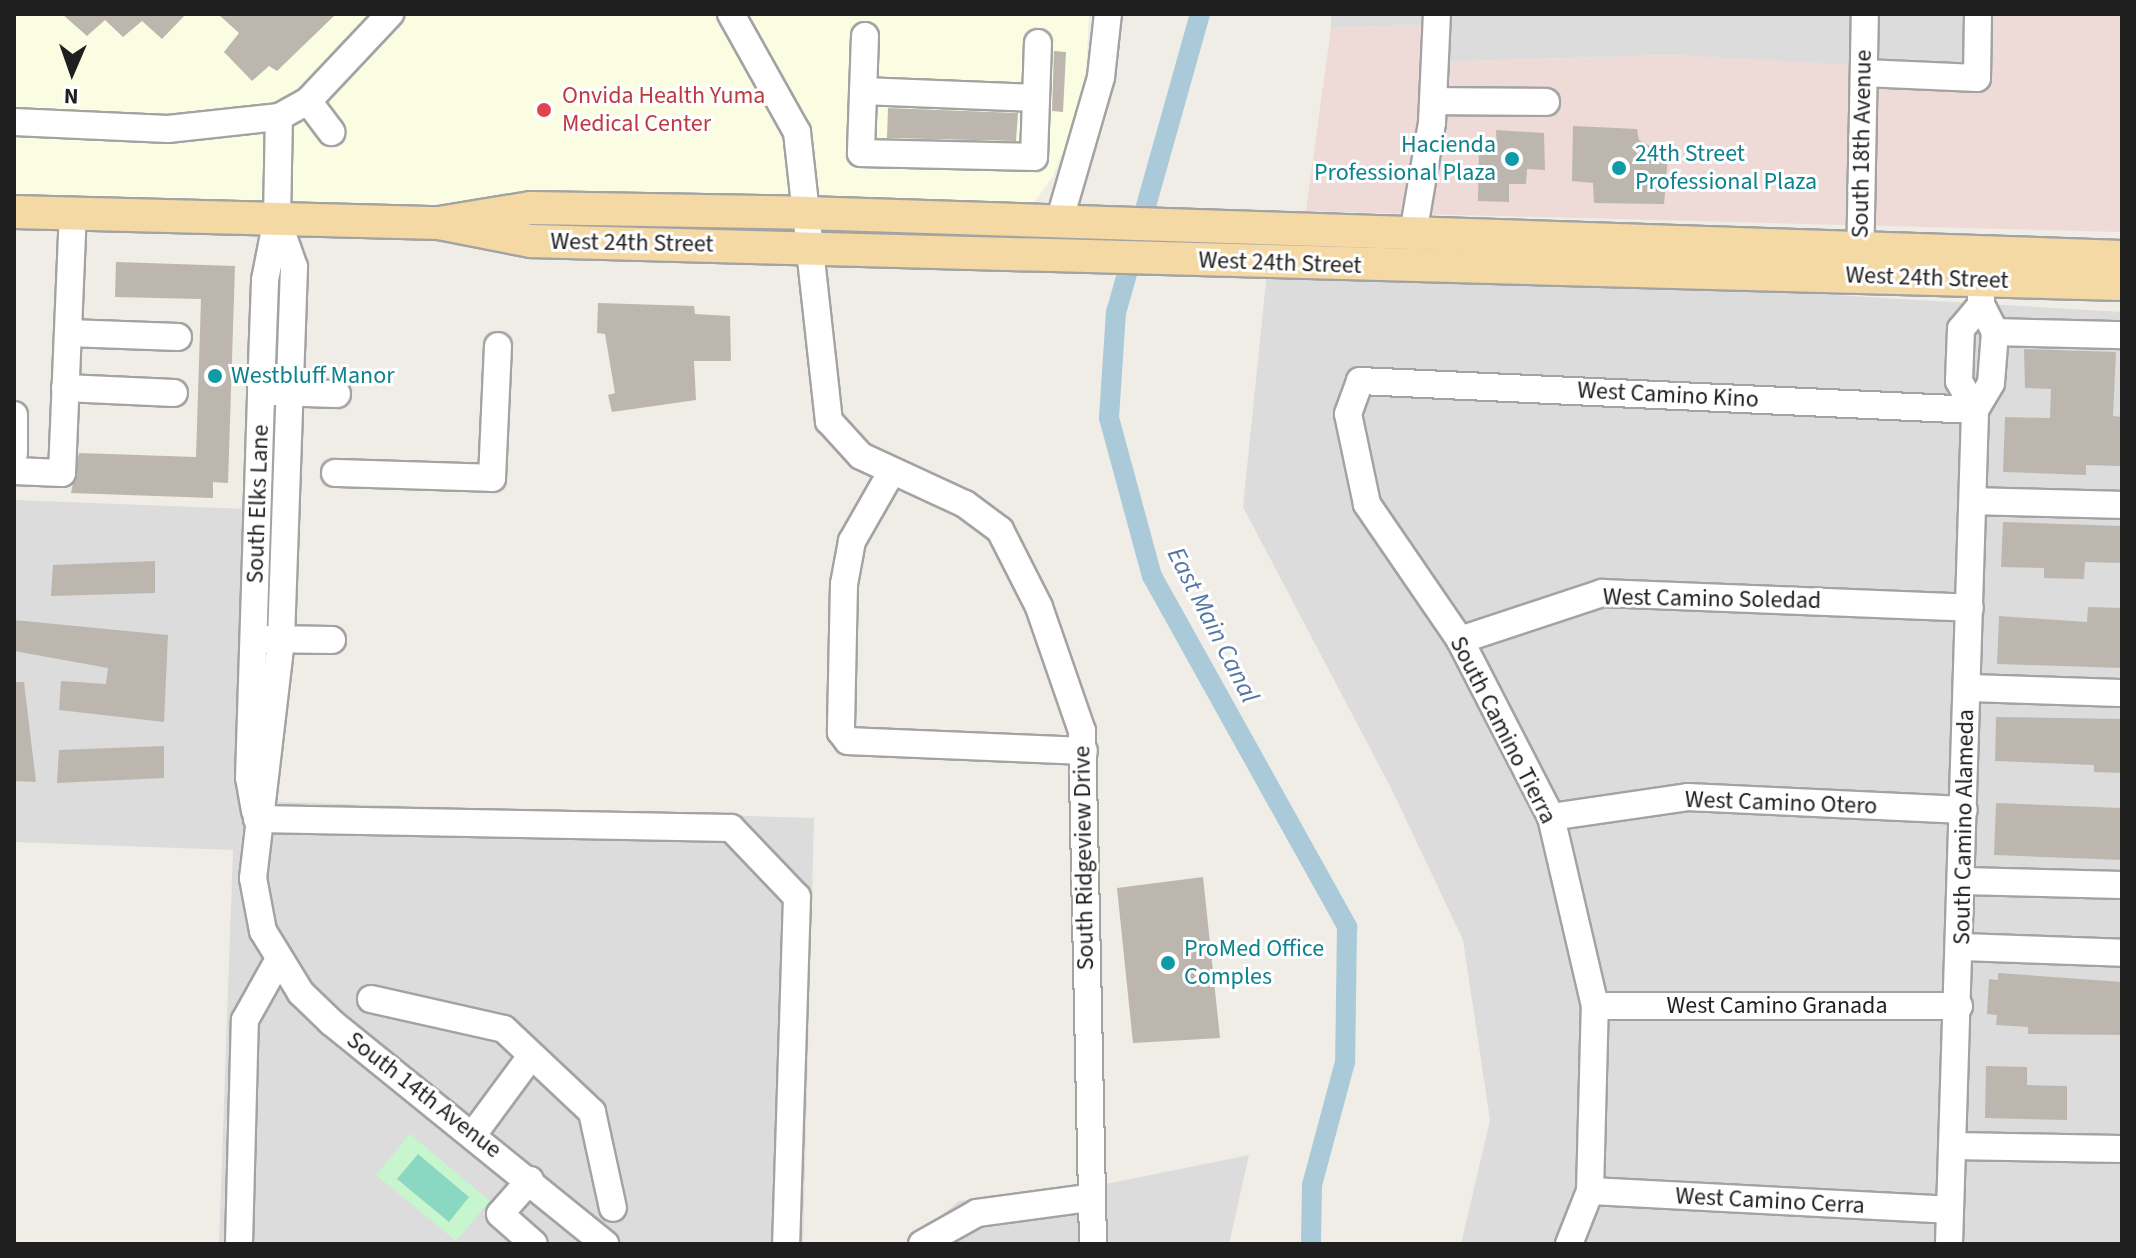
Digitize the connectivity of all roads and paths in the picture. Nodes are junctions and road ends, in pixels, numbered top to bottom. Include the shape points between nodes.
1 (390, 14) edge
2 (731, 14) edge
3 (1108, 14) edge
4 (1437, 14) edge
5 (1865, 14) edge
6 (1978, 14) edge
7 (865, 36) dead end
8 (1038, 43) dead end
9 (1864, 73) junction
10 (863, 91) junction
11 (1036, 98) junction
12 (308, 101) junction
13 (1433, 101) junction
14 (1546, 102) dead end
15 (279, 117) junction
16 (14, 122) edge
17 (331, 132) dead end
18 (14, 212) edge
19 (73, 213) junction
20 (806, 213) junction
21 (277, 219) junction
22 (1059, 222) junction
23 (439, 223) junction
24 (1413, 234) junction
25 (807, 248) junction
26 (2122, 257) edge
27 (1268, 262) junction
28 (1860, 262) junction
29 (1982, 279) junction
30 (2122, 284) edge
31 (1995, 332) junction
32 (68, 333) junction
33 (2122, 335) edge
34 (178, 337) dead end
35 (498, 346) dead end
36 (1360, 381) joint
37 (65, 388) junction
38 (261, 391) junction
39 (290, 392) junction
40 (174, 393) dead end
41 (337, 394) dead end
42 (1975, 410) junction
43 (14, 415) edge
44 (14, 453) edge
45 (14, 471) edge
46 (892, 471) junction
47 (335, 473) dead end
48 (1973, 501) junction
49 (2122, 505) edge
50 (1970, 608) junction
51 (253, 639) junction
52 (281, 640) junction
53 (332, 640) dead end
54 (1460, 640) junction
55 (1968, 688) junction
56 (2122, 693) edge
57 (1084, 751) junction
58 (1964, 810) junction
59 (1551, 817) junction
60 (257, 819) junction
61 (1963, 881) junction
62 (2122, 885) edge
63 (263, 931) joint
64 (1962, 947) junction
65 (2122, 953) edge
66 (278, 961) junction
67 (371, 999) dead end
68 (1595, 1006) junction
69 (1959, 1006) junction
70 (531, 1056) junction
71 (475, 1132) junction
72 (1952, 1146) junction
73 (2122, 1149) edge
74 (530, 1180) junction
75 (1590, 1191) junction
76 (1088, 1198) junction
77 (613, 1208) dead end
78 (1949, 1210) junction
79 (954, 1235) edge
80 (239, 1244) edge
81 (534, 1244) edge
82 (605, 1244) edge
83 (786, 1244) edge
84 (922, 1244) edge
85 (1093, 1244) edge
86 (1569, 1244) edge
87 (1949, 1244) edge

1 - 12 street
2 - 20 street, South Ridgeview Drive via 797,132
3 - 22 street via 1101,77
4 - 13 street
5 - 9 street, South 18th Avenue
6 - 9 street via 1977,78
7 - 10 street
8 - 11 street
9 - 28 street, South 18th Avenue
10 - 11 street
10 - 11 street via 861,153 1034,157
12 - 15 street
12 - 17 street
13 - 14 street
13 - 24 street
15 - 16 street via 168,129
15 - 21 street
18 - 19 main road, West 24th Street
19 - 21 main road, West 24th Street
19 - 32 street
20 - 22 main road, West 24th Street
20 - 23 main road, West 24th Street via 531,208
20 - 25 street, South Ridgeview Drive
21 - 23 main road, West 24th Street
21 - 38 street, South Elks Lane via 265,280
21 - 39 street, South Elks Lane via 294,267
22 - 24 main road, West 24th Street
23 - 25 main road, West 24th Street via 479,236 531,241
24 - 27 main road via 1405,249 1392,253 1299,252
24 - 28 main road, West 24th Street
25 - 27 main road, West 24th Street
25 - 46 street, South Ridgeview Drive via 829,421 861,456
26 - 29 main road, West 24th Street
27 - 28 main road, West 24th Street
28 - 29 main road, West 24th Street
29 - 30 main road, West 24th Street
29 - 31 street
29 - 42 street, South Camino Alameda via 1961,329 1959,381
31 - 33 street
31 - 42 street, South Camino Alameda via 1991,383
32 - 34 street
32 - 37 street
35 - 47 street via 492,478
36 - 42 street, West Camino Kino
36 - 54 street, South Camino Tierra via 1348,414 1367,504
37 - 40 street
37 - 45 street via 62,473
38 - 39 street
38 - 51 street, South Elks Lane
39 - 41 street
39 - 52 street, South Elks Lane
42 - 48 street, South Camino Alameda
43 - 44 street
46 - 57 street, South Ridgeview Drive via 965,504 1000,530 1039,607
46 - 57 street via 852,541 844,584 841,732 848,741
48 - 49 street
48 - 50 street, South Camino Alameda
50 - 54 street, West Camino Soledad via 1602,593
50 - 55 street, South Camino Alameda
51 - 52 street
51 - 60 street, South Elks Lane via 249,778
52 - 53 street
52 - 60 street, South Elks Lane via 271,762
54 - 59 street, South Camino Tierra
55 - 56 street
55 - 58 street, South Camino Alameda
57 - 76 street, South Ridgeview Drive
58 - 59 street, West Camino Otero via 1688,797
58 - 61 street, South Camino Alameda
59 - 68 street, South Camino Tierra
60 - 63 street, South Elks Lane via 253,878
60 - 83 street via 731,828 797,897
61 - 62 street
61 - 64 street, South Camino Alameda
63 - 66 street, South 14th Avenue
64 - 65 street
64 - 69 street, South Camino Alameda
66 - 71 street, South 14th Avenue via 331,1022
66 - 80 street via 245,1020
67 - 70 street via 504,1029
68 - 69 street, West Camino Granada
68 - 75 street, South Camino Tierra
69 - 72 street, South Camino Alameda
70 - 71 street
70 - 77 street via 592,1112
71 - 74 street, South 14th Avenue
72 - 73 street
72 - 78 street, South Camino Alameda
74 - 81 street via 500,1214
74 - 82 street, South 14th Avenue
75 - 78 street, West Camino Cerra
75 - 86 street, South Camino Tierra
76 - 79 street via 977,1213
76 - 85 street, South Ridgeview Drive
78 - 87 street, South Camino Alameda
79 - 84 street

